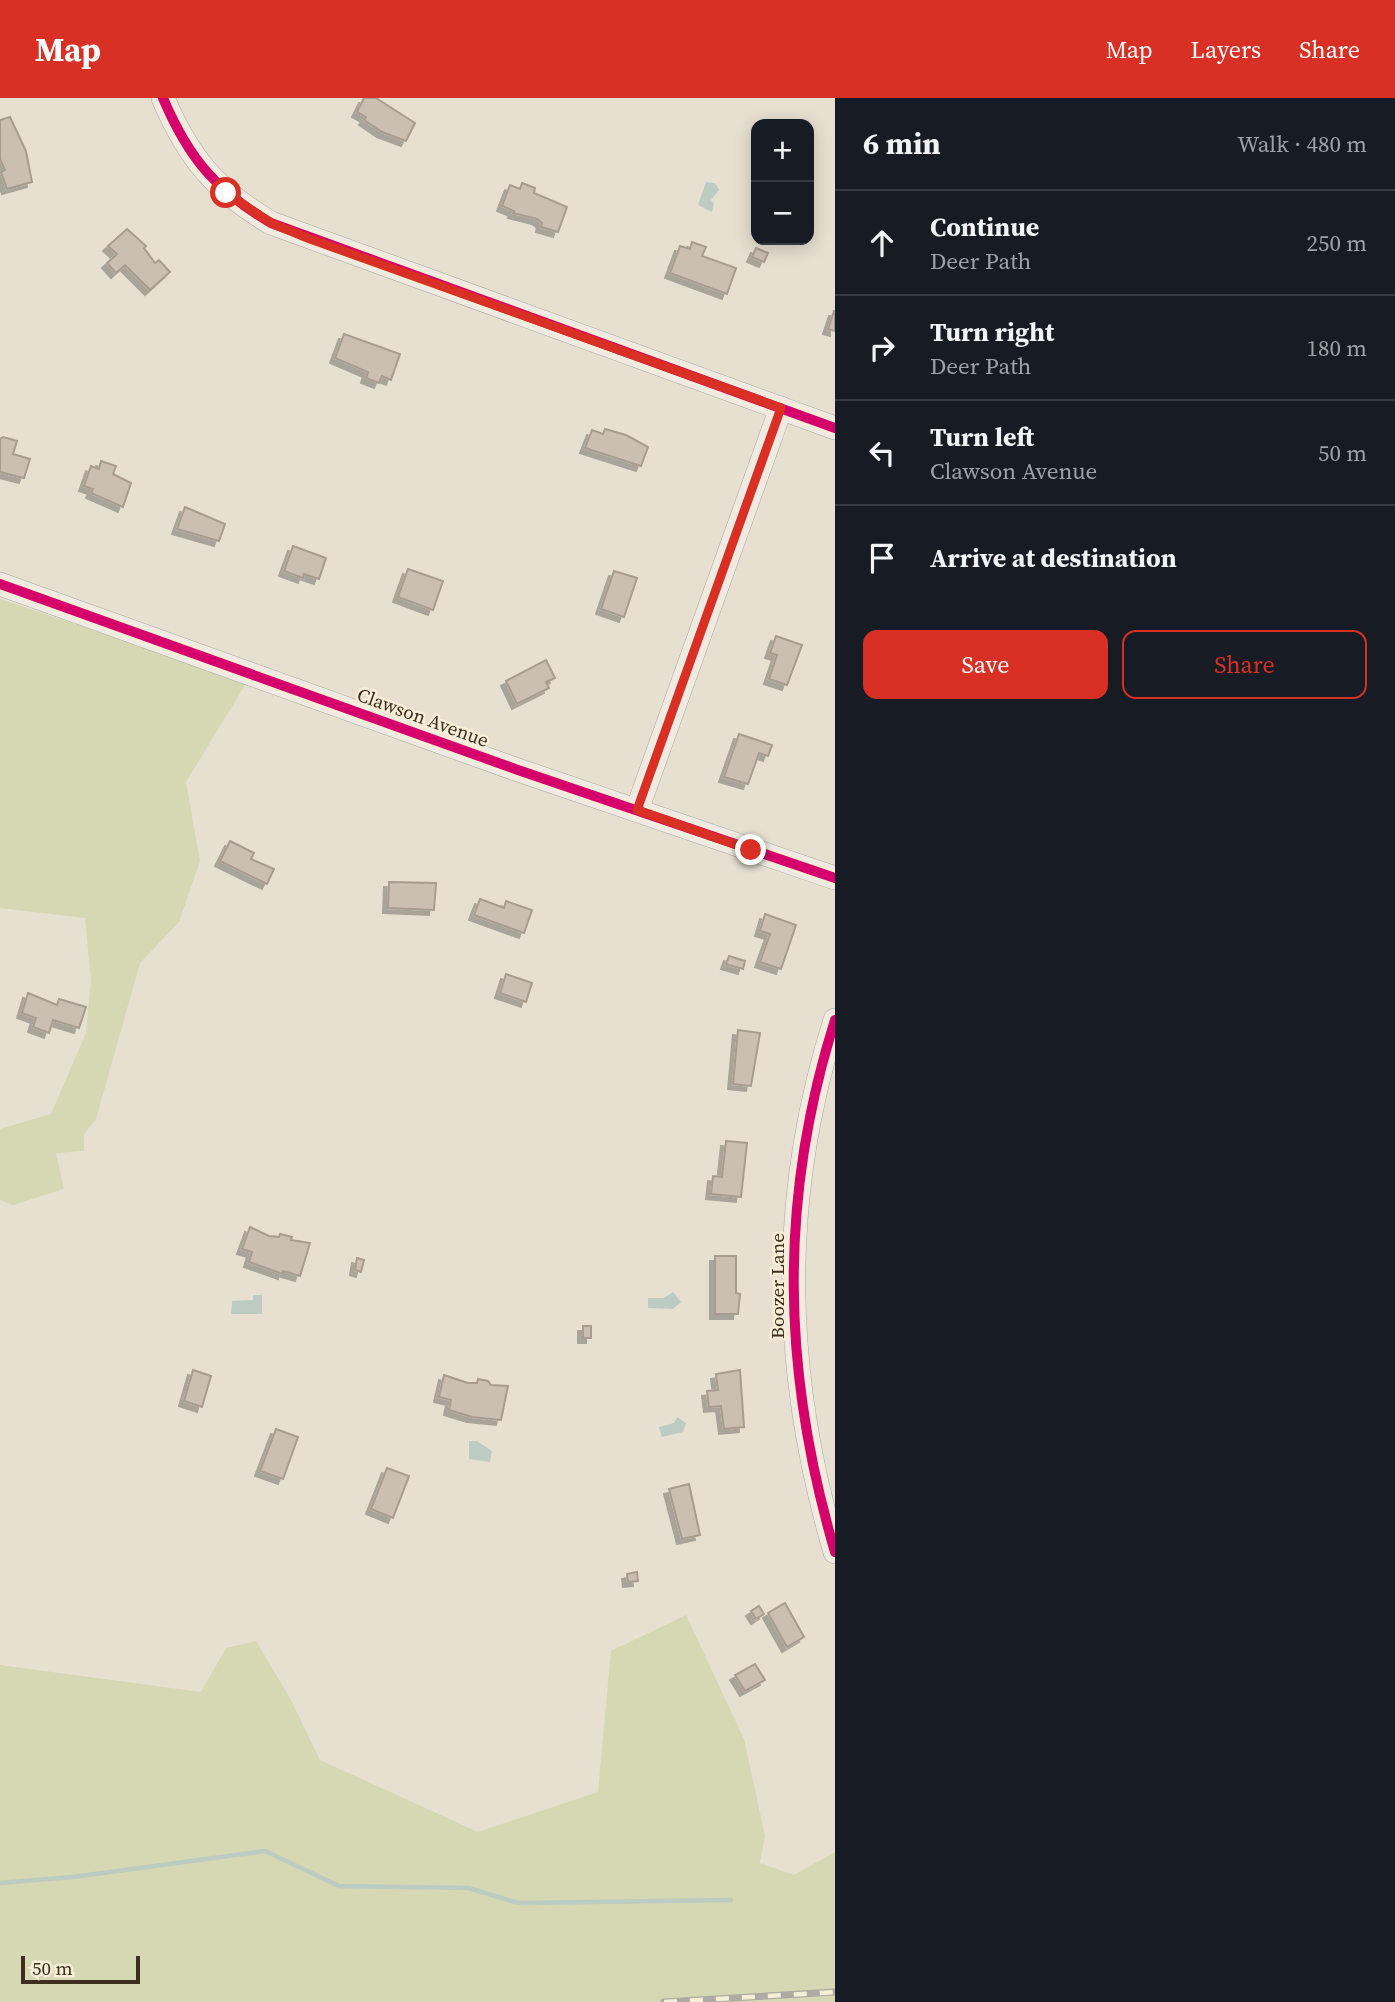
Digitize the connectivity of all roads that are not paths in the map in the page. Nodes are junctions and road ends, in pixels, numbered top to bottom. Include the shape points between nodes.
1 (163, 98) edge
2 (781, 408) junction
3 (835, 428) edge
4 (0, 583) edge
5 (637, 810) junction
6 (835, 878) edge
7 (835, 1020) edge
8 (835, 1552) edge

1 - 2 street via 188,150 207,175 271,223
2 - 3 street
2 - 5 street
4 - 5 street, Clawson Avenue
5 - 6 street, Clawson Avenue
7 - 8 street, Boozer Lane via 811,1106 793,1263 796,1369 809,1452

